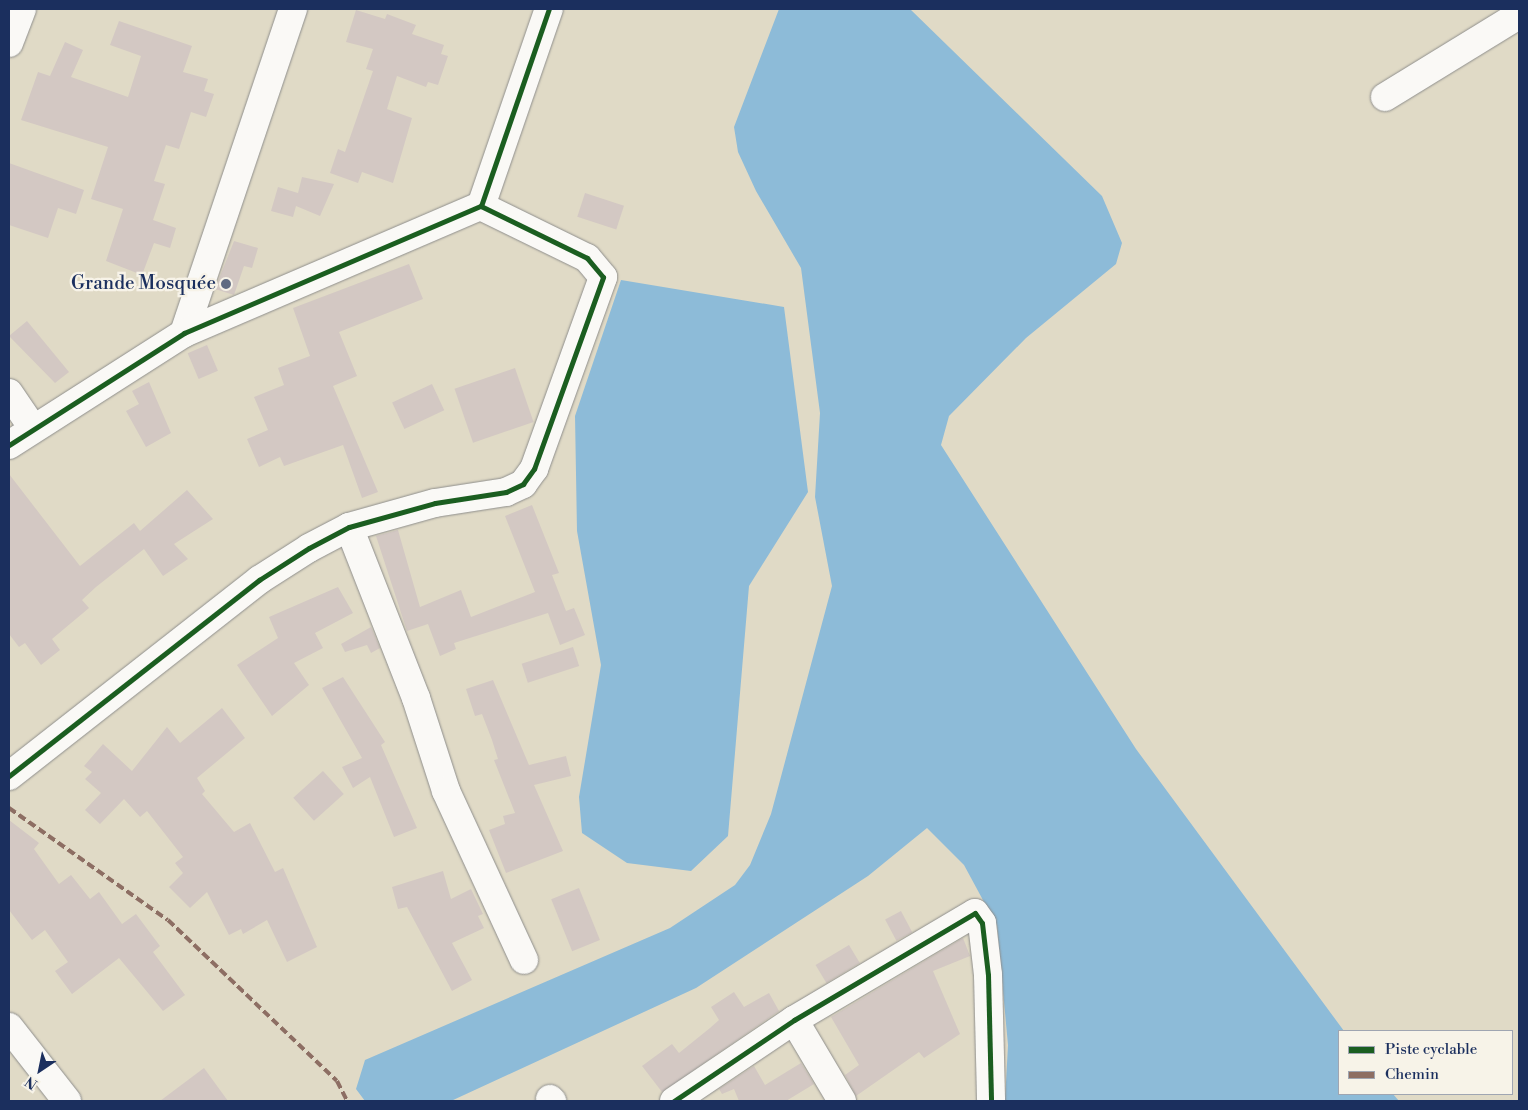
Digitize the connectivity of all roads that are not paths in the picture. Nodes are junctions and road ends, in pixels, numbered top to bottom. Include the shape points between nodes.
1 (22, 9) edge
2 (293, 9) edge
3 (549, 9) edge
4 (1519, 15) edge
5 (9, 43) edge
6 (1385, 97) dead end
7 (481, 206) junction
8 (184, 333) junction
9 (9, 393) edge
10 (32, 427) junction
11 (9, 445) edge
12 (349, 527) junction
13 (9, 776) edge
14 (524, 960) dead end
15 (794, 1020) junction
16 (9, 1027) edge
17 (702, 1093) edge
18 (67, 1101) edge
19 (674, 1101) edge
20 (842, 1101) edge
21 (990, 1101) edge

1 - 5 street
2 - 8 street
3 - 7 street
4 - 6 street
7 - 8 street
7 - 12 street via 587,258 603,276 534,469 523,484 506,492 435,503
8 - 10 street
9 - 10 street
10 - 11 street
12 - 13 street via 259,580
12 - 14 street via 416,698 446,791
15 - 17 street
15 - 20 street
15 - 21 street via 978,913 988,975
16 - 18 street
17 - 19 street

